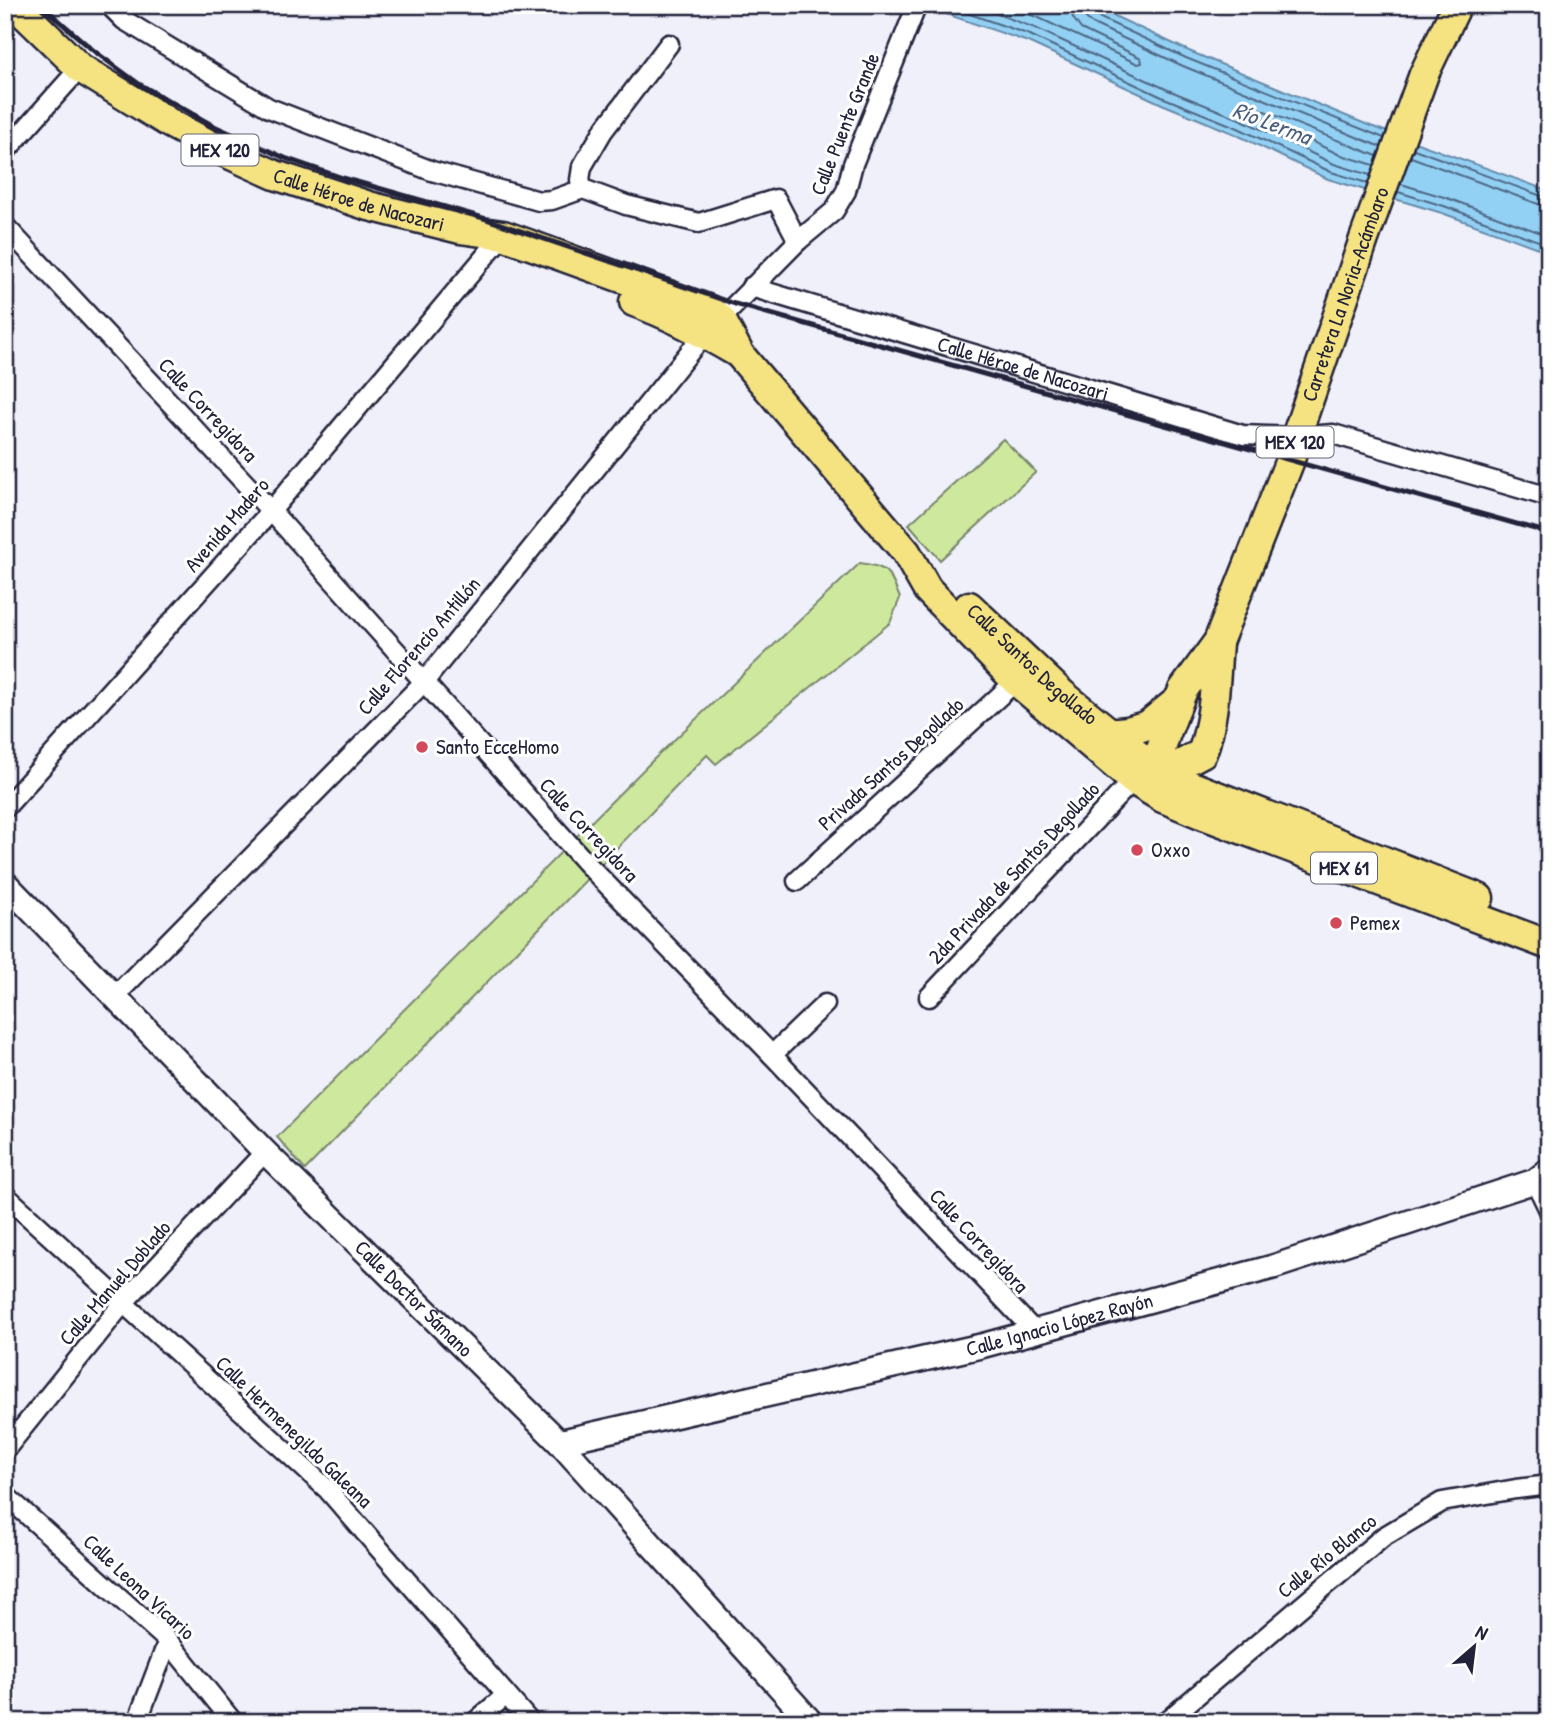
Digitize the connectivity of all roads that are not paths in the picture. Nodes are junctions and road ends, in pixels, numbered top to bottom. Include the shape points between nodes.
1 (15, 5) edge
2 (109, 5) edge
3 (917, 5) edge
4 (1457, 5) edge
5 (669, 44) dead end
6 (79, 68) junction
7 (5, 152) edge
8 (583, 189) junction
9 (5, 226) edge
10 (798, 241) junction
11 (498, 242) junction
12 (751, 287) junction
13 (713, 326) junction
14 (1296, 437) junction
15 (1549, 497) edge
16 (271, 511) junction
17 (906, 552) junction
18 (1218, 642) junction
19 (1016, 681) junction
20 (424, 682) junction
21 (1178, 701) junction
22 (1108, 733) junction
23 (1202, 752) junction
24 (1150, 784) junction
25 (1216, 796) junction
26 (5, 808) edge
27 (797, 881) dead end
28 (5, 883) edge
29 (1549, 925) edge
30 (1549, 945) edge
31 (115, 996) junction
32 (929, 997) dead end
33 (825, 1004) dead end
34 (772, 1055) junction
35 (265, 1152) junction
36 (1542, 1175) edge
37 (5, 1195) edge
38 (1548, 1205) edge
39 (124, 1302) junction
40 (1035, 1332) junction
41 (559, 1441) junction
42 (5, 1450) edge
43 (1549, 1485) edge
44 (5, 1495) edge
45 (168, 1641) junction
46 (506, 1695) junction
47 (137, 1722) edge
48 (233, 1722) edge
49 (475, 1722) edge
50 (530, 1722) edge
51 (811, 1722) edge
52 (1163, 1722) edge

1 - 6 main road, Calle Héroe de Nacozari / MEX 120
2 - 8 street via 124,20 269,108 432,171 539,201
3 - 10 street, Calle Puente Grande via 846,191 834,211
4 - 14 main road, Carretera La Noria-Acámbaro / MEX 120 via 1424,74
5 - 8 street via 603,131 582,167
6 - 7 street
6 - 11 main road, Calle Héroe de Nacozari / MEX 120 via 220,150 275,175
8 - 10 street via 699,223 776,199
9 - 16 street, Calle Corregidora
10 - 12 street, Calle Puente Grande
11 - 13 main road, Calle Héroe de Nacozari / MEX 120 via 662,312
11 - 16 street, Avenida Madero
12 - 13 street, Calle Puente Grande
12 - 14 street, Calle Héroe de Nacozari via 1243,435
13 - 17 main road, Calle Santos Degollado
13 - 20 street, Calle Florencio Antillón
14 - 15 street, Calle Héroe de Nacozari via 1333,433
14 - 18 main road, Carretera La Noria-Acámbaro / MEX 120
16 - 20 street, Calle Corregidora
16 - 26 street, Avenida Madero
17 - 19 main road, Calle Santos Degollado via 927,589
17 - 22 main road, Calle Santos Degollado
18 - 21 main road, Carretera La Noria-Acámbaro / MEX 120
18 - 23 main road, MEX 120 via 1210,730
19 - 24 main road, Calle Santos Degollado
19 - 27 street, Privada Santos Degollado
20 - 31 street, Calle Florencio Antillón
20 - 34 street, Calle Corregidora via 587,864
21 - 22 main road, MEX 120 via 1148,725
21 - 24 main road, Carretera La Noria-Acámbaro / MEX 120
22 - 24 main road, Calle Santos Degollado
23 - 24 main road
23 - 25 main road via 1206,780
24 - 25 main road, MEX 61
24 - 30 main road, MEX 61
24 - 32 street, 2da Privada de Santos Degollado
25 - 29 main road, MEX 61
28 - 31 street, Calle Doctor Sámano
31 - 35 street, Calle Doctor Sámano
33 - 34 street
34 - 40 street, Calle Corregidora
35 - 39 street, Calle Manuel Doblado
35 - 41 street, Calle Doctor Sámano
36 - 38 street
36 - 40 street, Calle Ignacio López Rayón via 1273,1267
37 - 39 street, Calle Hermenegildo Galeana
39 - 42 street, Calle Manuel Doblado
39 - 46 street, Calle Hermenegildo Galeana via 327,1489
40 - 41 street, Calle Ignacio López Rayón
41 - 51 street, Calle Doctor Sámano
43 - 52 street, Calle Río Blanco via 1442,1502 1382,1537
44 - 45 street, Calle Leona Vicario
45 - 47 street
45 - 48 street, Calle Leona Vicario
46 - 49 street
46 - 50 street, Calle Hermenegildo Galeana

